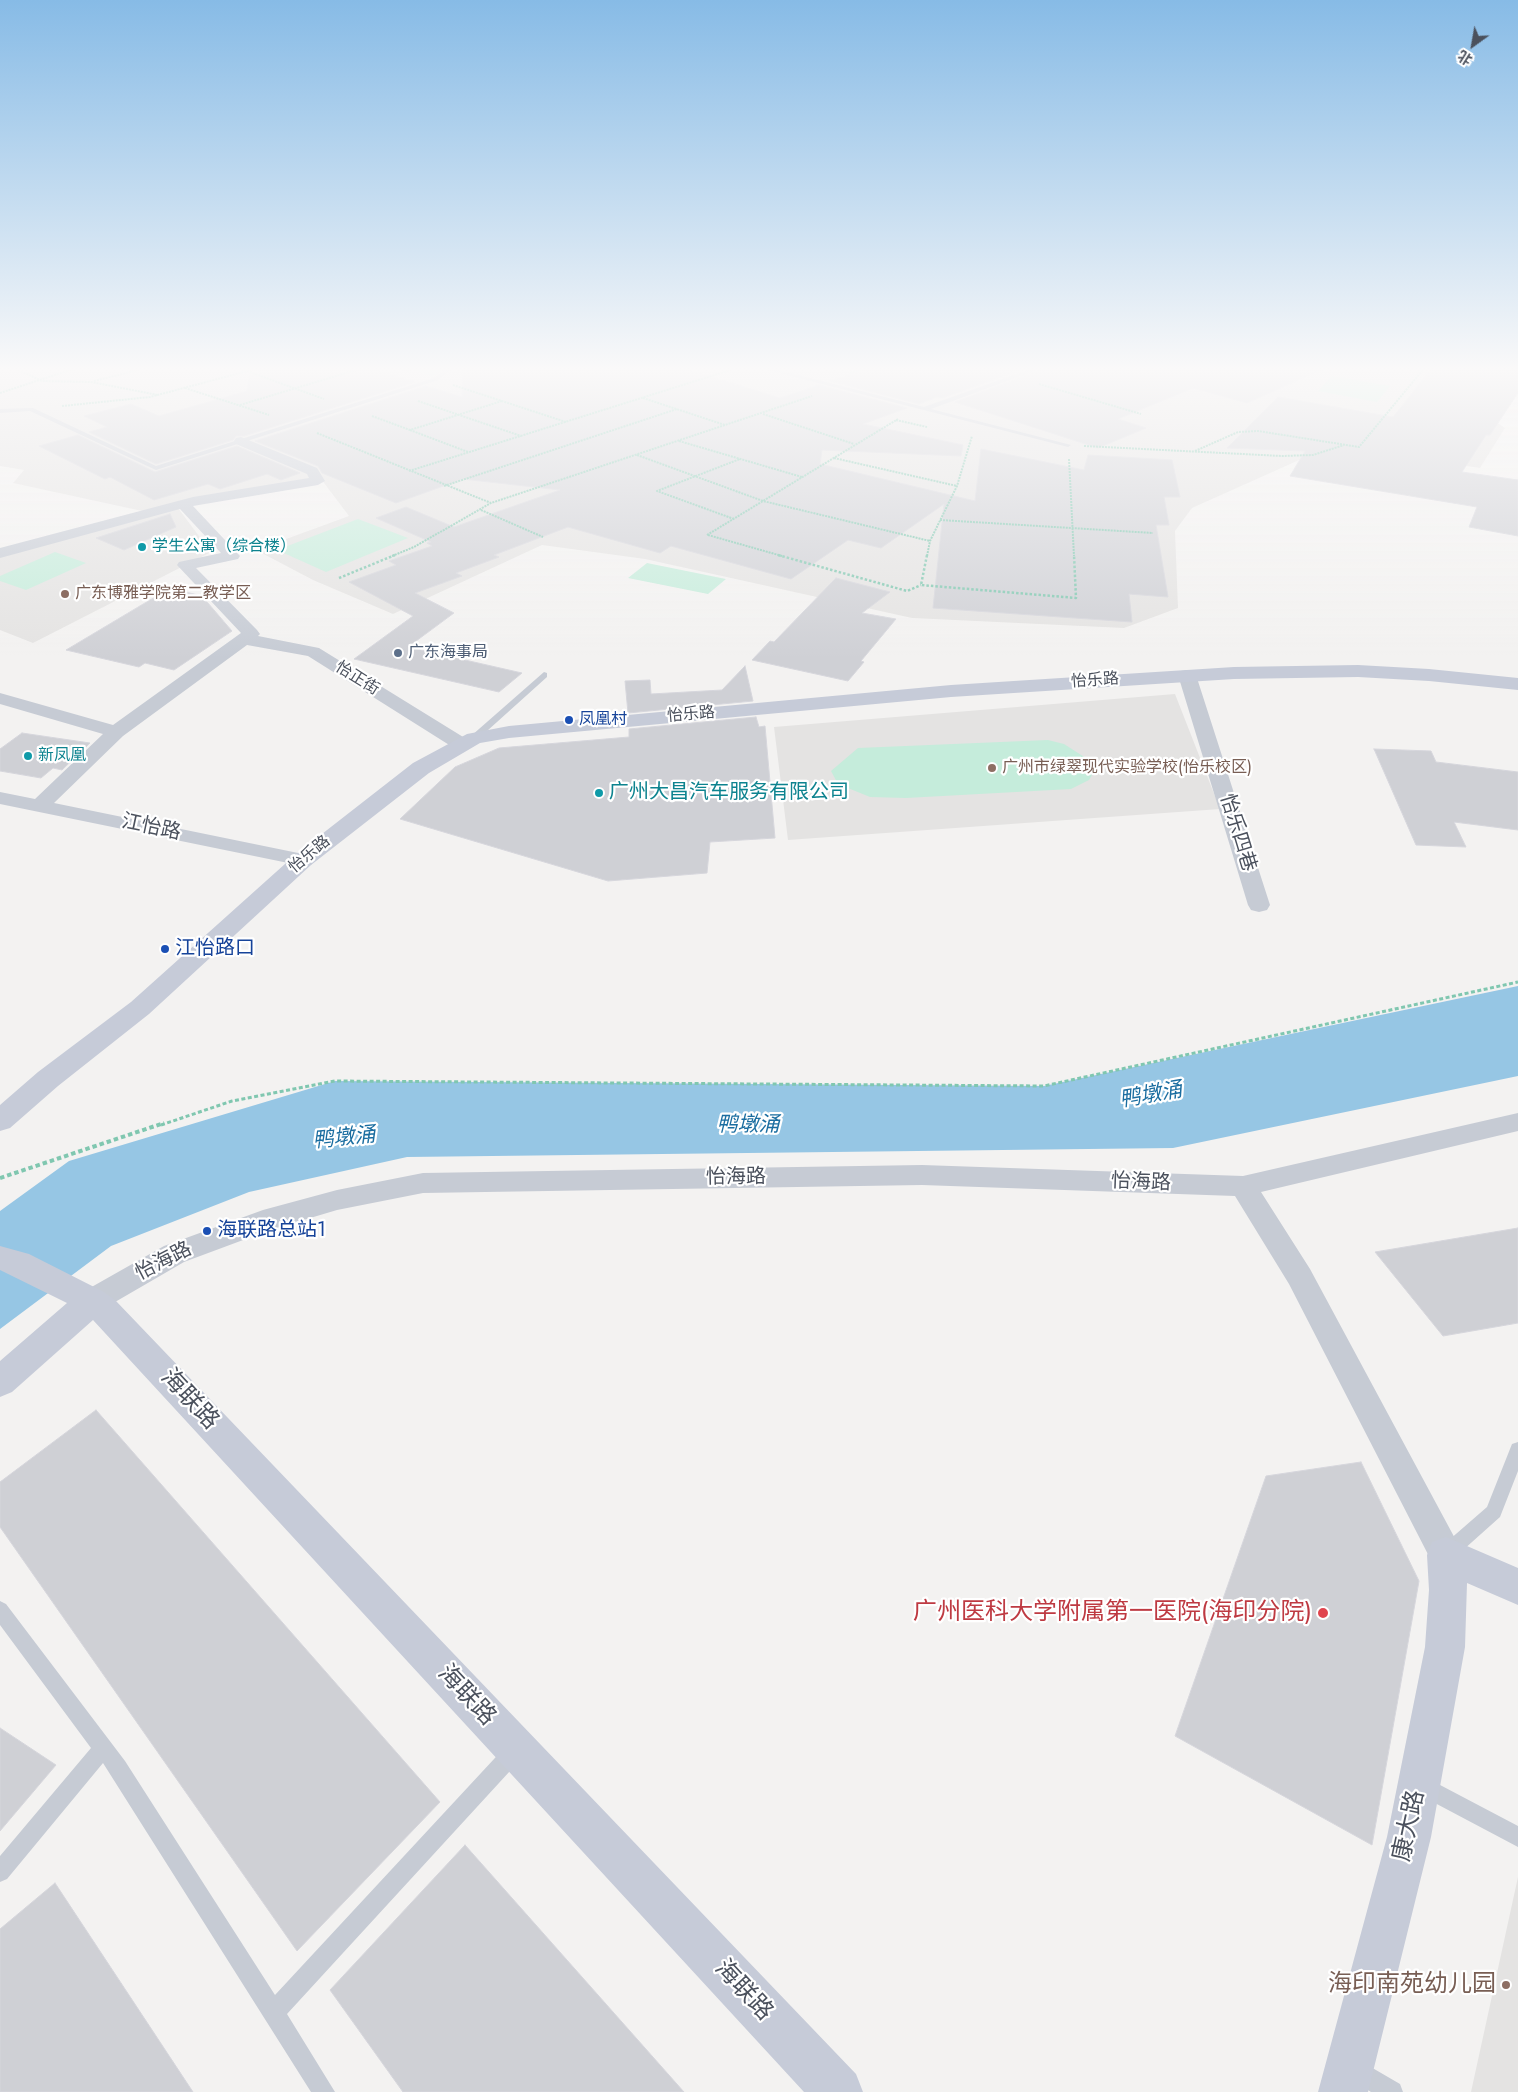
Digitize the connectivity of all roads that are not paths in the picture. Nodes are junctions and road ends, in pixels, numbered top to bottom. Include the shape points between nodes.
1 (147, 464) edge
2 (170, 464) edge
3 (295, 464) edge
4 (183, 504) junction
5 (0, 553) edge
6 (244, 639) junction
7 (544, 675) dead end
8 (1187, 675) junction
9 (1518, 684) edge
10 (0, 698) edge
11 (116, 732) junction
12 (468, 741) junction
13 (0, 798) edge
14 (40, 805) junction
15 (302, 860) junction
16 (1259, 906) dead end
17 (0, 1121) edge
18 (1518, 1122) edge
19 (1243, 1186) junction
20 (0, 1258) edge
21 (92, 1301) junction
22 (0, 1382) edge
23 (1518, 1449) edge
24 (1446, 1555) junction
25 (1518, 1587) edge
26 (0, 1610) edge
27 (103, 1748) junction
28 (516, 1749) junction
29 (1419, 1783) junction
30 (1518, 1837) edge
31 (0, 1872) edge
32 (273, 2013) junction
33 (1347, 2079) edge
34 (324, 2092) edge
35 (838, 2092) edge
36 (1392, 2092) edge

1 - 2 lane via 156,468
3 - 4 street via 312,471 318,481
4 - 5 street
4 - 6 street via 232,556 185,565 252,634
6 - 11 street
6 - 12 street, 怡正街 via 313,652
7 - 12 lane
8 - 9 street, 怡乐路 via 1358,671
8 - 12 street, 怡乐路 via 951,691 509,732
8 - 16 street, 怡乐四巷
10 - 11 street
11 - 14 street
12 - 15 street, 怡乐路 via 392,789
13 - 14 street, 江怡路
14 - 15 street, 江怡路
15 - 17 street, 怡乐路 via 140,1008
18 - 19 street, 怡海路
19 - 21 street, 怡海路 via 922,1175 423,1183 337,1200 264,1221 174,1254
19 - 24 street via 1300,1277
20 - 21 street, 海联路
21 - 22 street, 怡海路
21 - 28 street, 海联路
23 - 24 lane via 1494,1512
24 - 25 street
24 - 29 street, 康大路 via 1445,1647
26 - 27 lane
27 - 31 lane
27 - 32 lane
28 - 32 lane
28 - 35 street, 海联路
29 - 30 lane
29 - 33 street, 康大路 via 1384,1941
32 - 34 lane
33 - 36 lane

